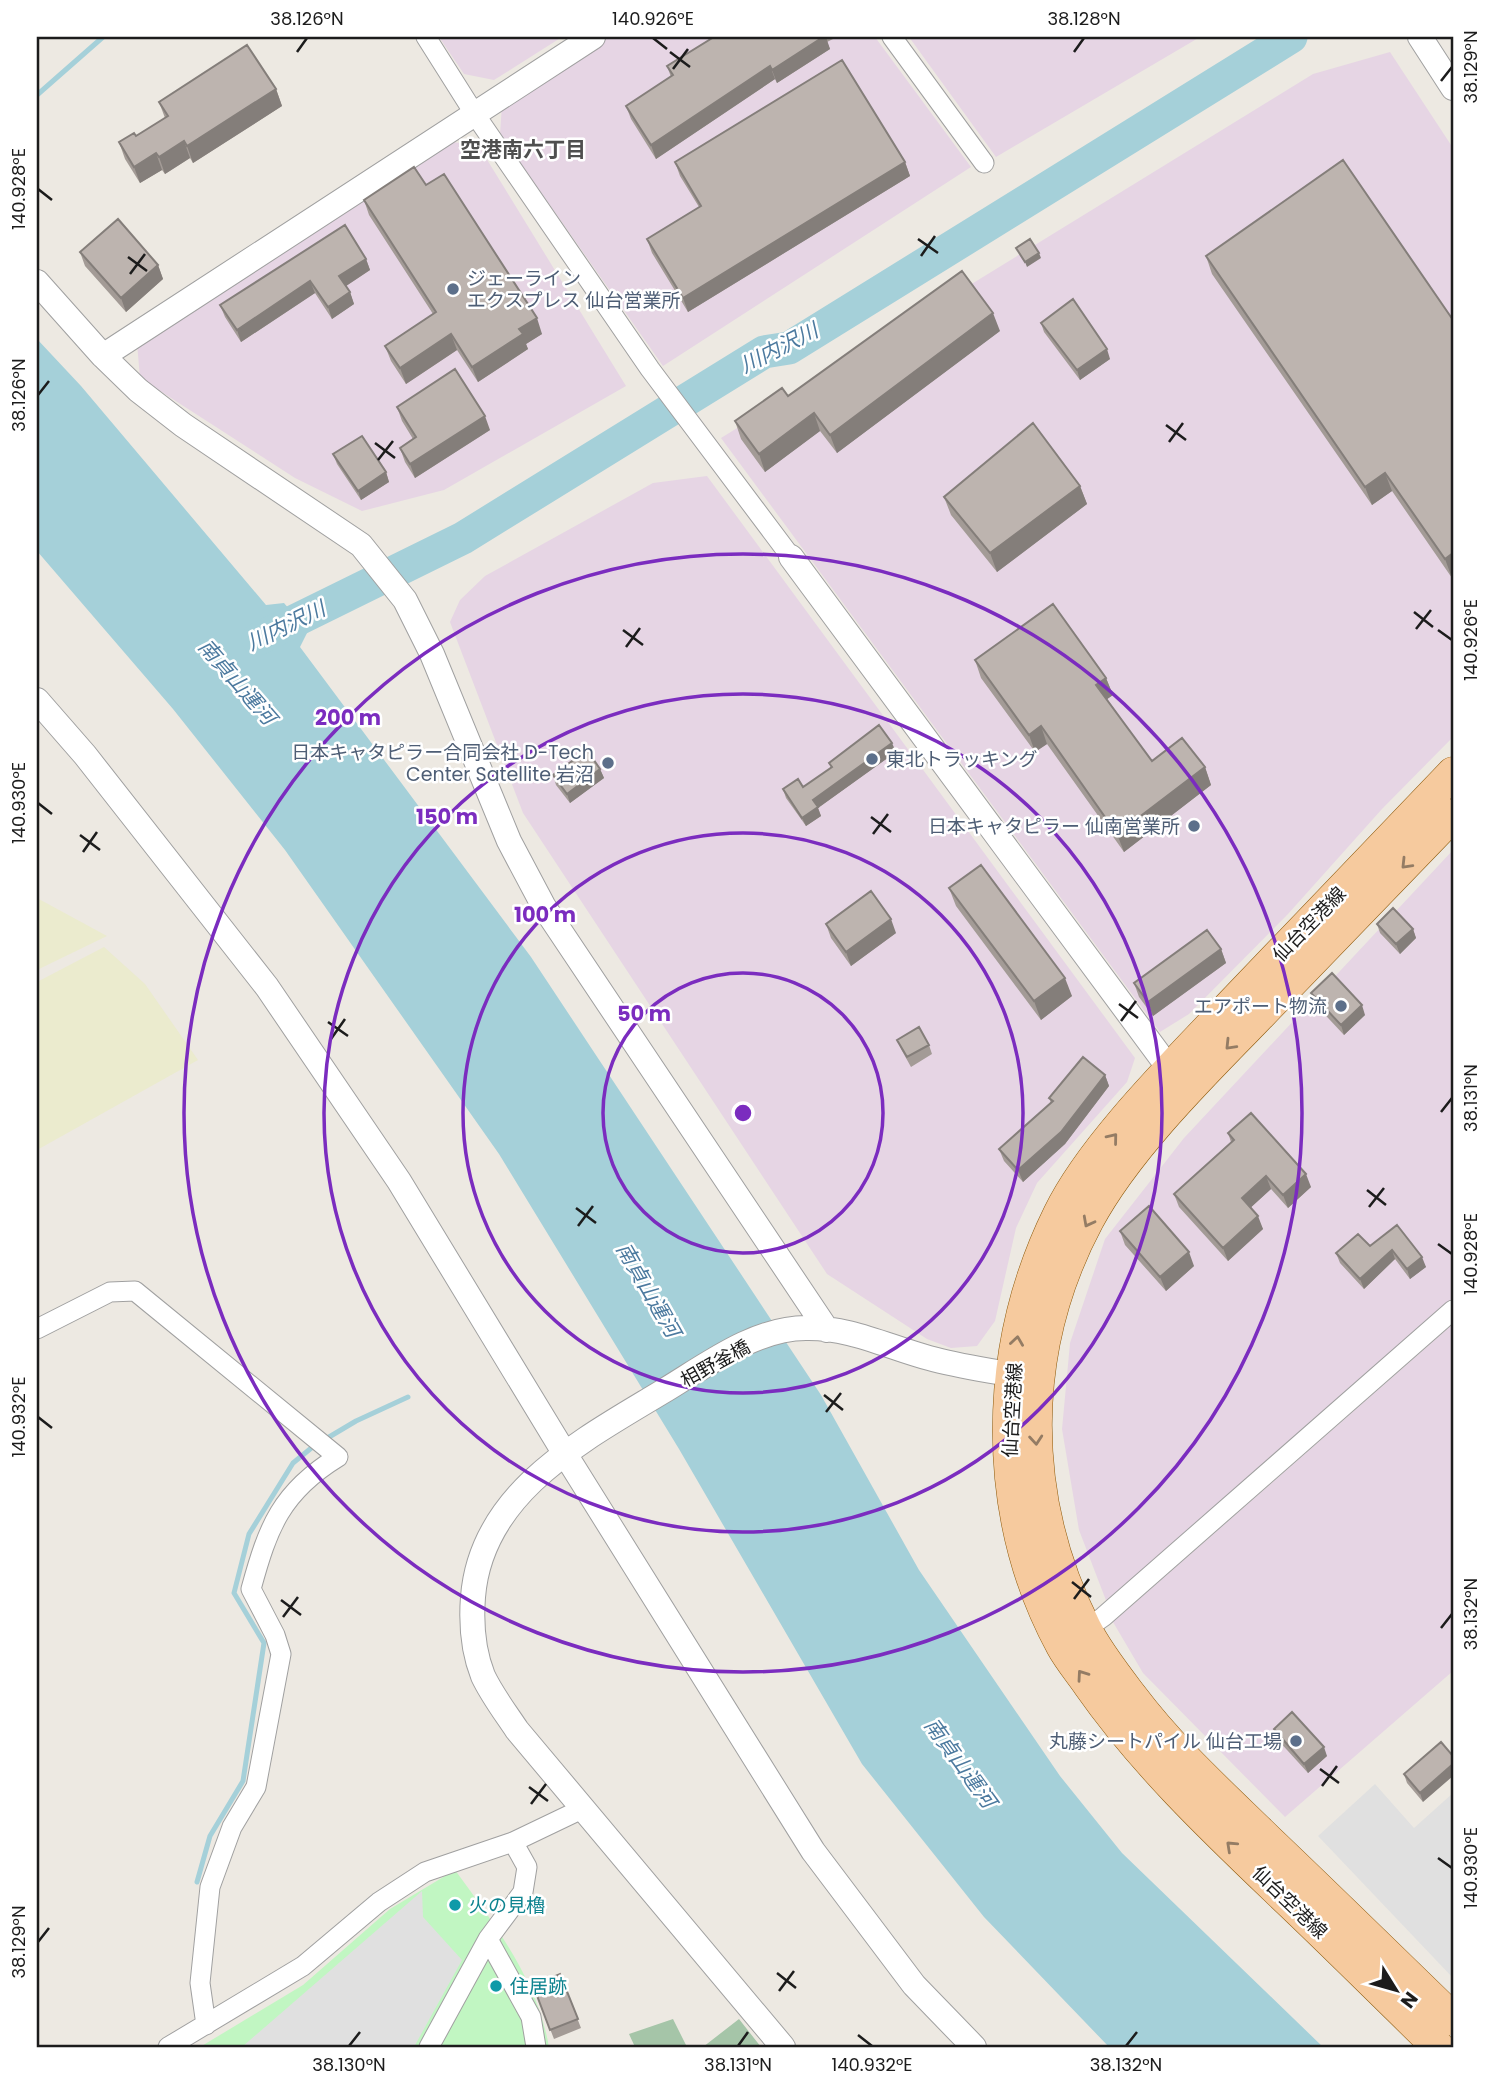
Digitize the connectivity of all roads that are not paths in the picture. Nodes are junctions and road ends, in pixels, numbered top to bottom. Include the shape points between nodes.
1 (426, 37) edge
2 (593, 37) edge
3 (892, 37) edge
4 (1420, 37) edge
5 (1453, 88) edge
6 (474, 113) junction
7 (984, 163) dead end
8 (37, 282) edge
9 (103, 356) junction
10 (792, 557) joint
11 (37, 700) edge
12 (1453, 773) edge
13 (1453, 815) edge
14 (1179, 1081) junction
15 (1453, 1310) edge
16 (37, 1329) edge
17 (816, 1329) junction
18 (1024, 1377) junction
19 (565, 1454) junction
20 (1074, 1638) junction
21 (584, 1808) junction
22 (513, 1842) junction
23 (488, 1939) junction
24 (1453, 2019) edge
25 (206, 2025) junction
26 (168, 2047) edge
27 (429, 2047) edge
28 (536, 2047) edge
29 (783, 2047) edge
30 (974, 2047) edge
31 (1438, 2047) edge

1 - 6 street
2 - 6 street
3 - 7 street
4 - 5 street
6 - 9 street
6 - 10 street via 671,395
8 - 9 street
9 - 17 street via 183,425 361,545 405,600 509,841 544,907
10 - 14 street
11 - 19 street via 275,998 399,1181
12 - 14 main road, 仙台空港線
13 -> 14 main road, 仙台空港線
14 - 18 main road, 仙台空港線 via 1090,1217 1063,1273 1045,1333
15 - 20 street
16 - 25 street via 110,1292 135,1291 338,1457 317,1470 288,1499 268,1532 251,1589 281,1654 256,1787 232,1827 210,1886 200,1983
17 - 18 street via 870,1338 930,1359
17 - 19 street, 相野釜橋 via 762,1337 723,1355
18 - 20 main road, 仙台空港線 via 1045,1509
19 - 21 street, 相野釜橋 via 523,1489 485,1541 471,1618 482,1674 493,1695
19 - 30 street via 813,1851 914,1985
20 - 24 main road, 仙台空港線 via 1203,1777
31 -> 20 main road, 仙台空港線 via 1170,1786 1106,1710
21 - 22 street
21 - 29 street, 相野釜橋
22 - 23 street via 523,1856 527,1881
22 - 25 street via 425,1872 379,1902 303,1966
23 - 27 street
23 - 28 street via 531,2017
25 - 26 street

